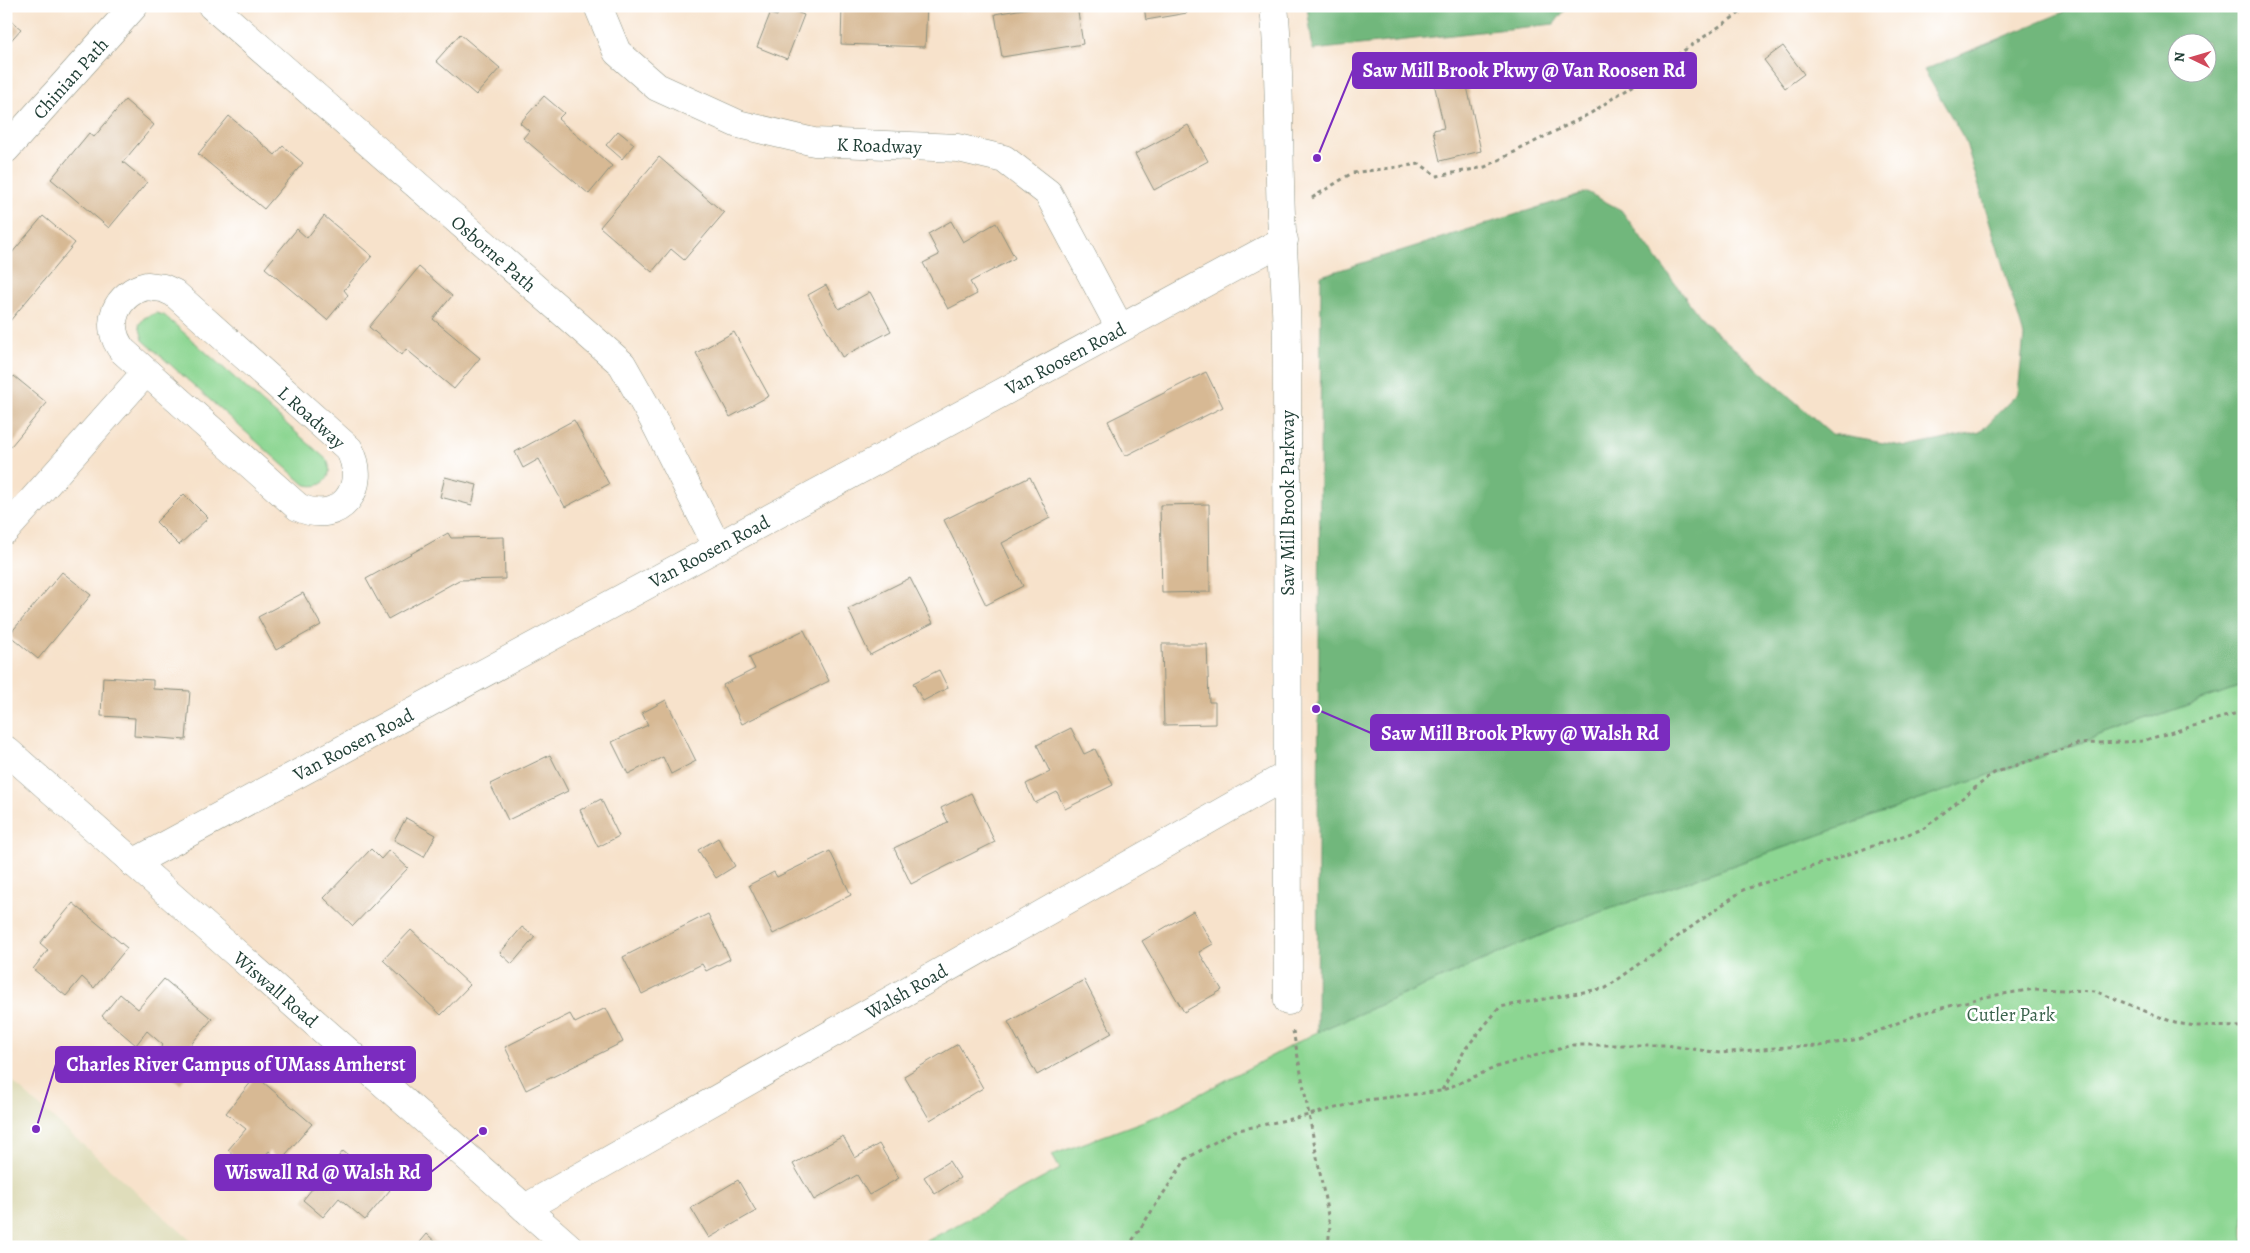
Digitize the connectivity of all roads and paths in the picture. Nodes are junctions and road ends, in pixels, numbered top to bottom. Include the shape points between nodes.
1 (134, 6) edge
2 (212, 6) edge
3 (598, 6) edge
4 (1274, 6) edge
5 (1750, 6) edge
6 (6, 149) edge
7 (1283, 228) junction
8 (1120, 328) junction
9 (146, 372) junction
10 (6, 530) edge
11 (717, 546) junction
12 (2244, 710) edge
13 (6, 750) edge
14 (1287, 775) junction
15 (134, 863) junction
16 (1288, 1001) joint
17 (2244, 1027) edge
18 (1442, 1091) junction
19 (1309, 1116) junction
20 (525, 1208) junction
21 (569, 1247) edge
22 (1128, 1247) edge
23 (1328, 1247) edge

1 - 6 street, Chinian Path
2 - 11 street, Osborne Path via 622,364
3 - 8 street, K Roadway via 617,52 657,87 738,124 814,142 958,148 1004,159 1048,193
4 - 7 street, Saw Mill Brook Parkway
5 - 7 path via 1591,113 1485,167 1437,176 1420,164 1352,173
7 - 8 street, Van Roosen Road
7 - 14 street, Saw Mill Brook Parkway via 1287,355
8 - 11 street, Van Roosen Road
9 - 9 street, L Roadway via 298,508 312,513 332,510 345,503 352,494 357,474 349,449 174,293 152,286 137,289 121,300 113,316 112,327 120,348
9 - 10 street
11 - 15 street, Van Roosen Road
12 - 18 path via 2142,740 2077,744 1994,773 1923,829 1743,890 1606,988 1500,1007 1466,1048
13 - 15 street, Wiswall Road
14 - 16 street, Saw Mill Brook Parkway
14 - 20 street, Walsh Road
15 - 20 street, Wiswall Road
16 - 19 path
17 - 18 path via 2175,1023 2096,991 2035,989 1984,997 1919,1014 1859,1039 1820,1046 1720,1053 1665,1045 1573,1045 1499,1066
18 - 19 path via 1366,1100
19 - 22 path via 1234,1131 1186,1159
19 - 23 path via 1330,1226
20 - 21 street, Wiswall Road

